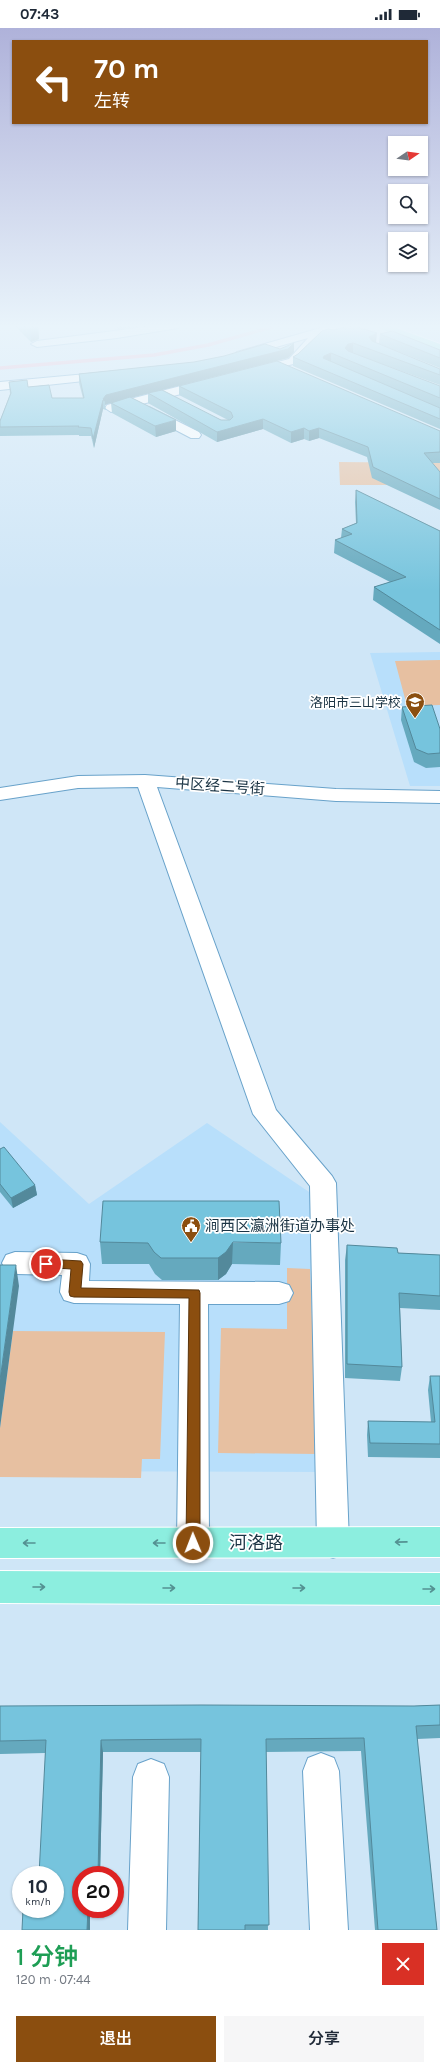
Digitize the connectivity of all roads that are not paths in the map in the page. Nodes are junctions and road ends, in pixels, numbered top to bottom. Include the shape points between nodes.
1 (155, 414) edge
2 (195, 435) dead end
3 (145, 781) junction
4 (0, 794) edge
5 (440, 797) edge
6 (15, 1263) edge
7 (194, 1293) junction
8 (279, 1293) dead end
9 (440, 1542) edge
10 (0, 1543) edge
11 (193, 1543) junction
12 (333, 1543) junction
13 (0, 1587) edge
14 (440, 1589) edge
15 (321, 1771) dead end
16 (151, 1777) dead end
17 (147, 1930) edge
18 (330, 1930) edge

1 - 2 street
3 - 4 street, 中区经二号街 via 78,782
3 - 5 street, 中区经二号街 via 336,795
3 - 12 street via 265,1114 323,1183
6 - 7 street via 77,1264 74,1292
7 - 8 street
7 - 11 street
9 -> 12 main road, 河洛路
11 -> 10 main road, 河洛路
11 - 12 main road, 河洛路
13 -> 14 main road
15 - 18 street
16 - 17 street

